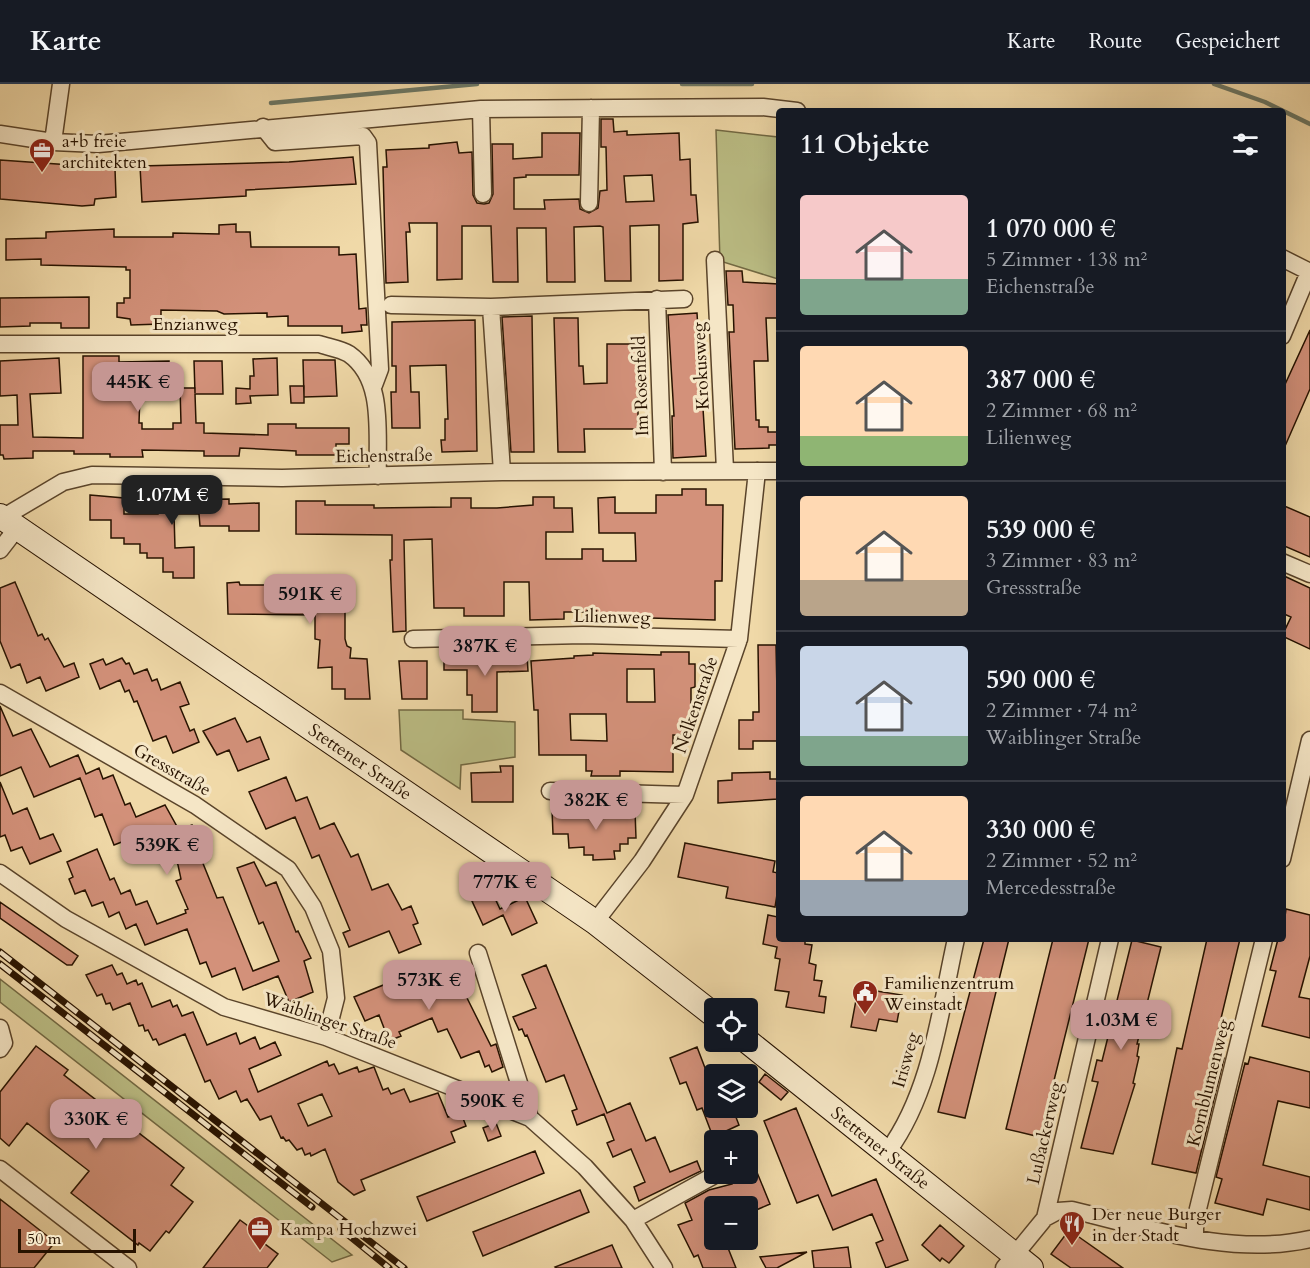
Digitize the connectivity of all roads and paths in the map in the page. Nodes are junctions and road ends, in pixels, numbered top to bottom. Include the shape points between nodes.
1 (61, 84) edge
2 (591, 108) junction
3 (481, 109) junction
4 (776, 109) edge
5 (263, 127) junction
6 (0, 134) edge
7 (53, 142) junction
8 (483, 194) dead end
9 (589, 203) dead end
10 (715, 260) dead end
11 (1286, 260) edge
12 (1309, 272) edge
13 (657, 299) junction
14 (684, 299) dead end
15 (391, 305) dead end
16 (491, 307) junction
17 (1286, 327) edge
18 (0, 344) edge
19 (374, 385) junction
20 (725, 470) junction
21 (757, 471) junction
22 (776, 471) edge
23 (502, 472) junction
24 (663, 472) junction
25 (378, 476) junction
26 (6, 521) edge
27 (0, 550) edge
28 (1286, 564) edge
29 (1310, 574) edge
30 (413, 639) dead end
31 (739, 639) junction
32 (0, 693) edge
33 (1310, 740) edge
34 (550, 791) dead end
35 (686, 795) junction
36 (1286, 843) edge
37 (0, 873) edge
38 (595, 922) junction
39 (955, 942) edge
40 (1109, 942) edge
41 (1263, 942) edge
42 (478, 953) dead end
43 (704, 1007) edge
44 (0, 1028) edge
45 (326, 1037) junction
46 (0, 1049) edge
47 (758, 1050) edge
48 (530, 1118) junction
49 (888, 1151) junction
50 (0, 1168) edge
51 (704, 1181) edge
52 (1045, 1218) junction
53 (633, 1220) junction
54 (1196, 1237) junction
55 (1310, 1239) edge
56 (1017, 1264) edge
57 (129, 1268) edge
58 (664, 1268) edge

1 - 7 street
2 - 3 street
2 - 4 street
2 - 9 street
3 - 5 street
3 - 8 street
5 - 7 street via 98,144
5 - 19 street via 275,142 363,135 368,142 380,369
6 - 7 street
10 - 20 street, Krokusweg
11 - 12 street
12 - 17 street
13 - 14 street
13 - 16 street
13 - 24 street, Im Rosenfeld
15 - 16 street
16 - 23 street
18 - 19 street, Enzianweg via 319,344 348,353
19 - 25 street
20 - 21 street, Eichenstraße
20 - 24 street, Eichenstraße
21 - 22 street, Eichenstraße
21 - 31 street, Nelkenstraße
23 - 24 street, Eichenstraße
23 - 25 street, Eichenstraße
25 - 26 street, Eichenstraße via 92,475 63,482
26 - 27 street
26 - 38 street, Stettener Straße
28 - 29 street
30 - 31 street, Lilienweg via 583,635
31 - 35 street, Nelkenstraße
32 - 45 street, Gressstraße via 195,805 288,869 313,907 331,951 336,998
33 - 36 street
34 - 35 street
35 - 38 street, Nelkenstraße
37 - 45 street, Waiblinger Straße via 66,919 224,1007
38 - 43 street, Stettener Straße
39 - 49 street, Irisweg via 922,1086 902,1132
40 - 52 street, Lußackerweg
41 - 54 street, Kornblumenweg via 1195,1221
42 - 48 street
44 - 46 street via 4,1043
45 - 48 street, Waiblinger Straße
47 - 49 street, Stettener Straße
48 - 53 street, Waiblinger Straße via 585,1167
49 - 56 street, Stettener Straße
50 - 57 street
51 - 53 street
52 - 54 street via 1058,1211 1072,1210
52 - 56 street, Lußackerweg
53 - 58 street, Waiblinger Straße
54 - 55 street via 1272,1246

